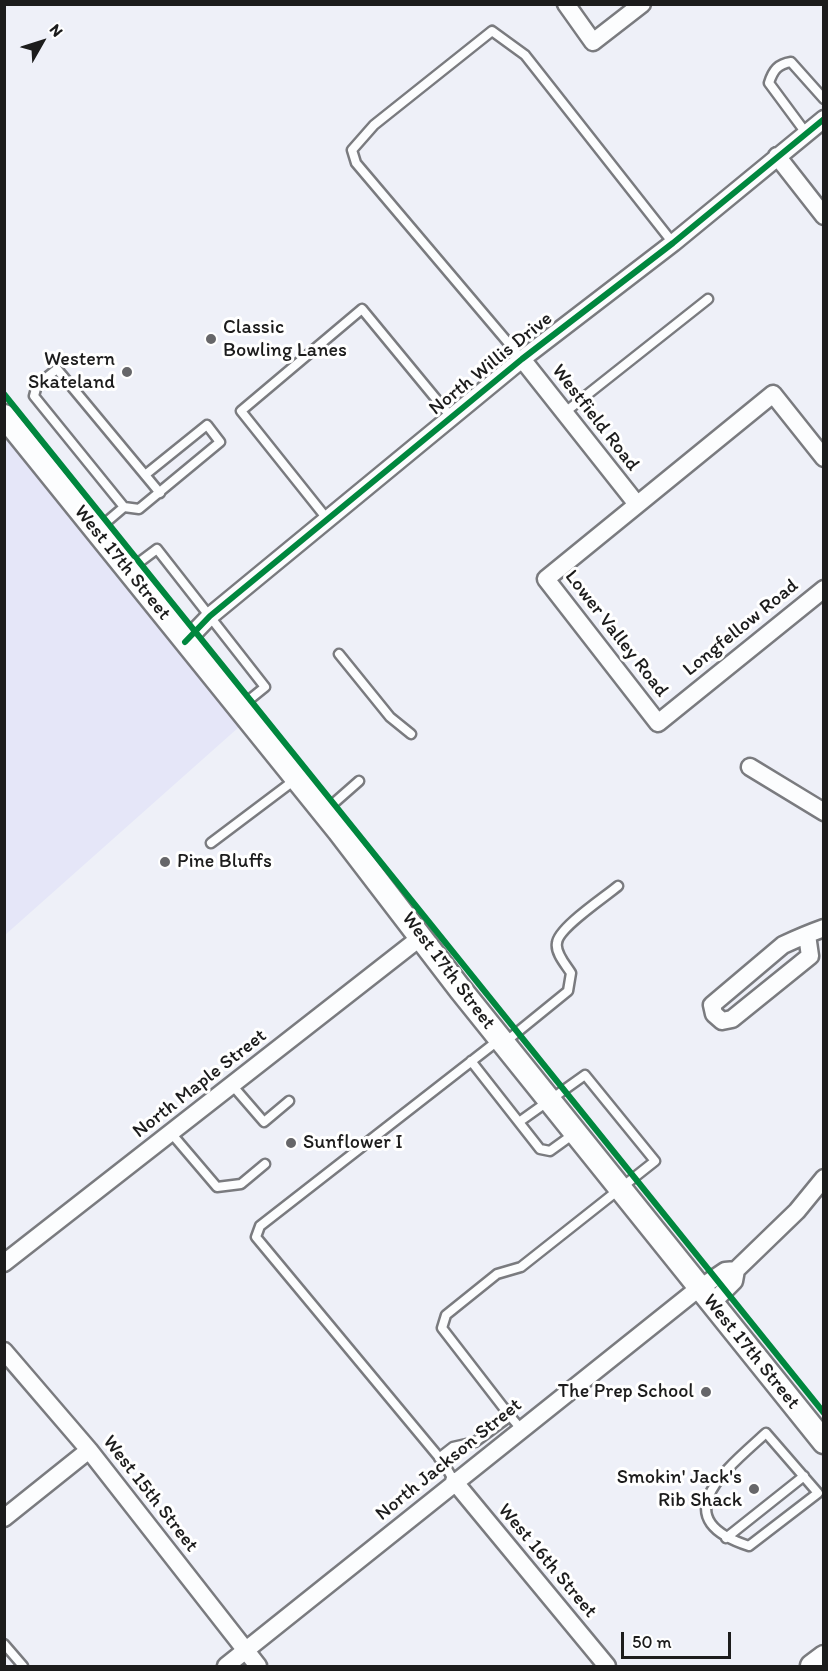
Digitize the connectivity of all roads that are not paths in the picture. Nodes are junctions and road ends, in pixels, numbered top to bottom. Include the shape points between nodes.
1 (566, 4) edge
2 (642, 4) edge
3 (824, 99) edge
4 (824, 119) edge
5 (806, 133) junction
6 (777, 156) junction
7 (824, 216) edge
8 (673, 243) junction
9 (708, 299) dead end
10 (522, 359) junction
11 (564, 413) junction
12 (4, 416) edge
13 (451, 417) junction
14 (824, 458) edge
15 (145, 475) junction
16 (160, 493) junction
17 (636, 503) junction
18 (124, 507) junction
19 (328, 520) junction
20 (96, 531) junction
21 (128, 571) junction
22 (824, 589) edge
23 (210, 616) junction
24 (185, 642) junction
25 (339, 654) dead end
26 (239, 708) junction
27 (658, 723) joint
28 (411, 734) dead end
29 (750, 767) dead end
30 (296, 779) junction
31 (359, 781) dead end
32 (323, 812) junction
33 (824, 812) edge
34 (211, 843) dead end
35 (618, 886) dead end
36 (824, 928) edge
37 (807, 935) junction
38 (421, 937) junction
39 (502, 1041) junction
40 (471, 1061) junction
41 (232, 1085) junction
42 (549, 1099) junction
43 (289, 1101) dead end
44 (519, 1122) junction
45 (171, 1133) junction
46 (575, 1133) junction
47 (265, 1164) dead end
48 (824, 1178) edge
49 (620, 1189) junction
50 (4, 1263) edge
51 (706, 1295) junction
52 (4, 1351) edge
53 (515, 1422) junction
54 (824, 1442) edge
55 (89, 1450) junction
56 (439, 1458) junction
57 (804, 1476) junction
58 (454, 1481) junction
59 (822, 1494) edge
60 (4, 1518) edge
61 (726, 1538) junction
62 (4, 1644) edge
63 (246, 1651) junction
64 (824, 1657) edge
65 (22, 1666) edge
66 (226, 1666) edge
67 (258, 1666) edge
68 (607, 1666) edge
69 (812, 1666) edge

1 - 2 street via 593,42
3 - 5 lane via 791,62 782,63 773,71 769,82
4 - 5 street, North Willis Drive
5 - 6 street, North Willis Drive
6 - 7 street
6 - 8 street, North Willis Drive
8 - 10 street, North Willis Drive
8 - 10 lane via 525,55 492,31 374,125 352,150 356,163
9 - 11 lane
10 - 11 street, Westfield Road
10 - 13 street, North Willis Drive
11 - 17 street, Westfield Road
12 - 20 main road, West 17th Street
13 - 19 street, North Willis Drive
13 - 19 lane via 362,309 241,411
14 - 17 street via 772,394
15 - 16 lane
15 - 16 lane via 207,425 220,442
15 - 18 lane via 57,369 37,385 34,396
16 - 18 lane via 138,509
17 - 27 street, Lower Valley Road via 546,579
18 - 20 lane
19 - 23 street, North Willis Drive
20 - 21 main road, West 17th Street
21 - 23 lane via 157,549
21 - 24 main road, West 17th Street
22 - 27 street, Longfellow Road
23 - 24 street, North Willis Drive
23 - 26 lane via 265,687
24 - 26 main road, West 17th Street
25 - 28 lane via 390,717
26 - 30 main road, West 17th Street
29 - 33 street
30 - 32 main road, West 17th Street
30 - 34 lane
31 - 32 lane
32 - 38 main road, West 17th Street
35 - 39 lane via 562,932 556,943 571,973 568,991
36 - 37 street
37 - 37 street via 783,945 712,1005 714,1014 722,1021 732,1019 810,956
38 - 39 main road, West 17th Street
38 - 41 street, North Maple Street
39 - 40 lane
39 - 42 main road, West 17th Street
40 - 44 lane
40 - 56 lane via 260,1226 256,1237
41 - 43 lane via 264,1122
41 - 45 street, North Maple Street
42 - 44 lane
42 - 46 main road, West 17th Street
42 - 49 lane via 585,1075 655,1161
44 - 46 lane via 540,1149 550,1151
45 - 47 lane via 217,1187 241,1184
45 - 50 street, North Maple Street
46 - 49 main road, West 17th Street
48 - 51 street, North Jackson Street via 797,1211 736,1270 734,1281
49 - 51 main road, West 17th Street
49 - 53 lane via 521,1268 497,1274 446,1315 442,1328
51 - 53 street, North Jackson Street
51 - 54 main road, West 17th Street
52 - 55 street, West 15th Street
53 - 56 lane via 475,1442 453,1447
53 - 58 street, North Jackson Street
55 - 60 street
55 - 63 street, West 15th Street
56 - 58 lane
57 - 59 lane
57 - 61 lane
57 - 61 lane via 766,1433 719,1476 709,1491 704,1507 711,1524
58 - 63 street, North Jackson Street
58 - 68 street, West 16th Street
59 - 61 lane via 749,1546
62 - 65 lane
63 - 66 street, North Jackson Street
63 - 67 street, West 15th Street
64 - 69 main road

